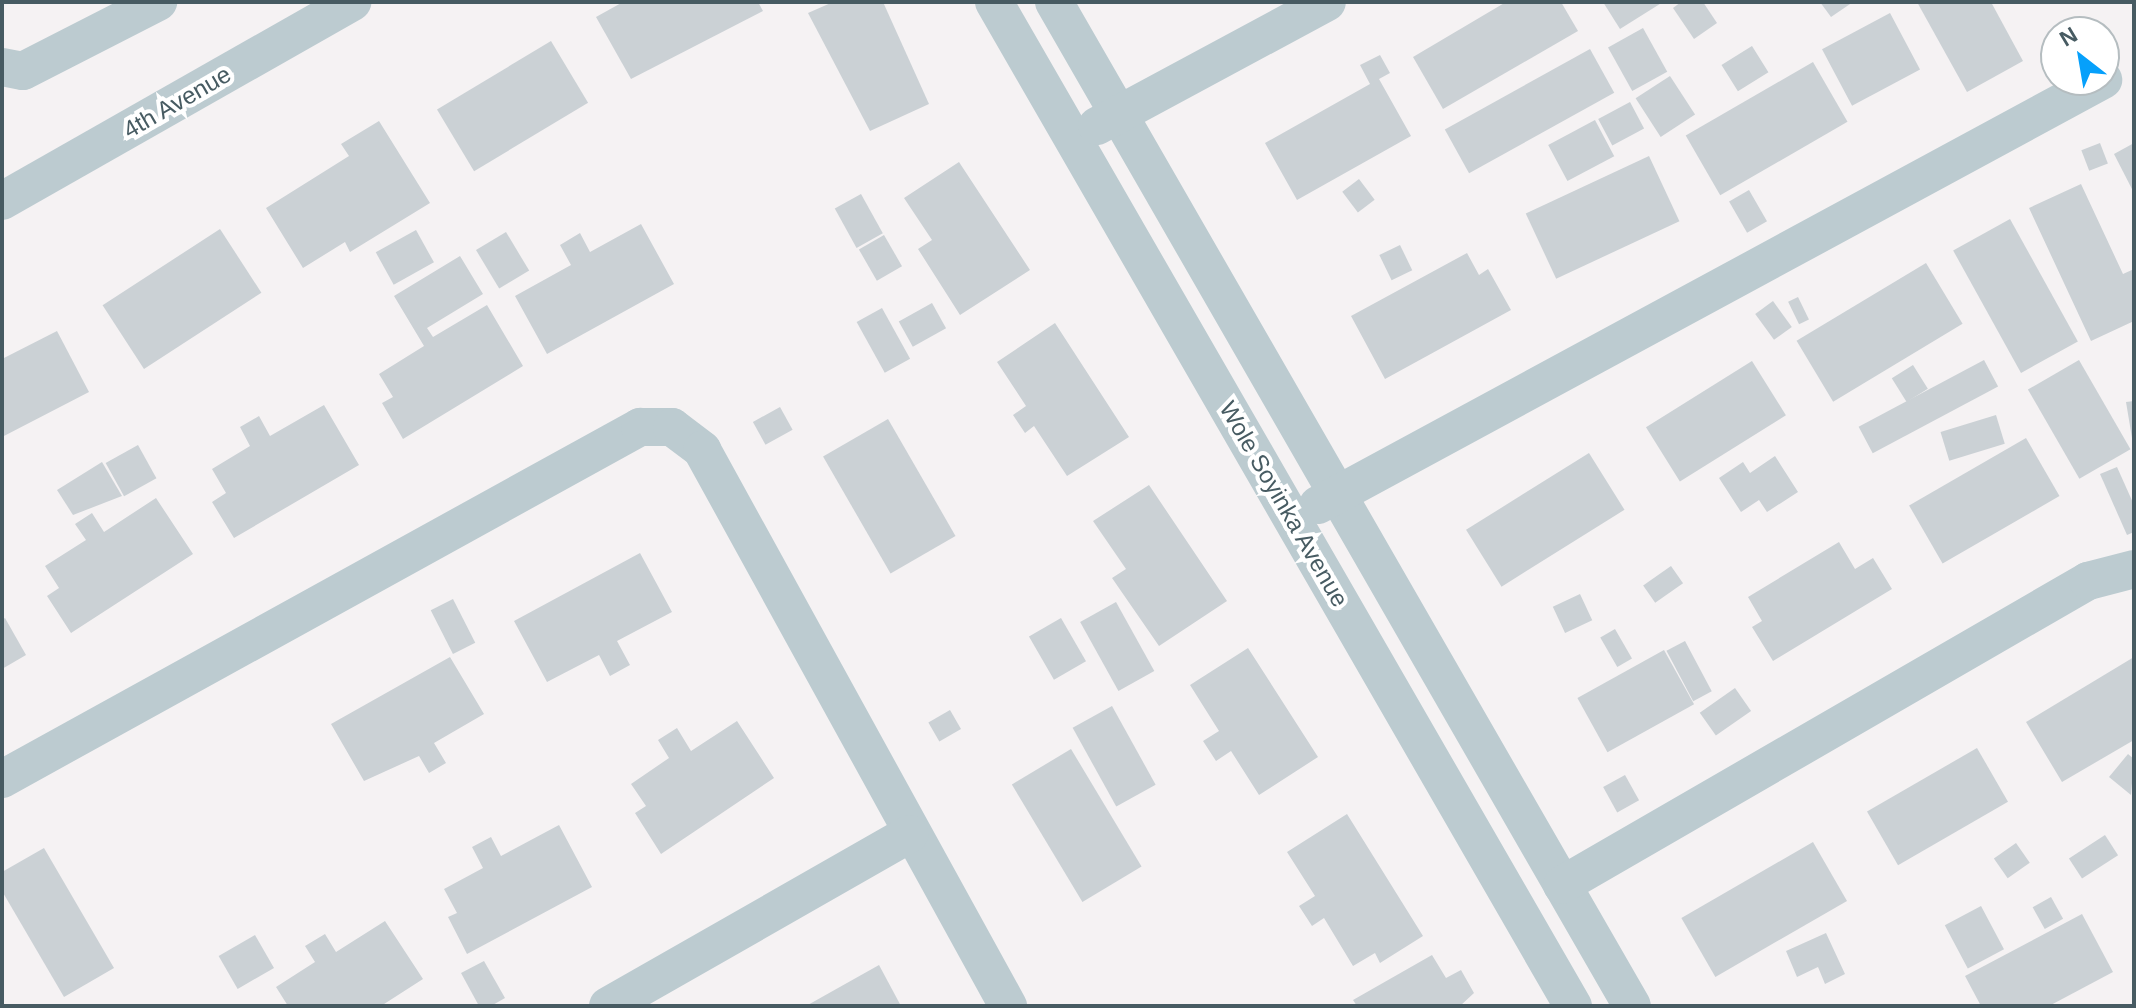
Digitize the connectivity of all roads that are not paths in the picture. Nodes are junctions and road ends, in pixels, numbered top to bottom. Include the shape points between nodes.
1 (158, 2) edge
2 (352, 2) edge
3 (994, 2) edge
4 (1054, 2) edge
5 (1327, 2) edge
6 (300, 15) edge
7 (2, 67) edge
8 (2074, 96) edge
9 (1119, 113) junction
10 (1075, 139) junction
11 (2, 201) edge
12 (1339, 493) junction
13 (1293, 519) junction
14 (2134, 569) edge
15 (2, 779) edge
16 (909, 834) junction
17 (1562, 885) junction
18 (608, 1006) edge
19 (1008, 1006) edge
20 (1573, 1006) edge
21 (1632, 1006) edge

1 - 7 street via 23,71
2 - 6 street, 4th Avenue
3 - 10 street, Wole Soyinka Avenue
4 - 9 street
5 - 9 street
6 - 11 street, 4th Avenue
8 - 12 street
9 - 10 street
9 - 12 street
10 - 13 street, Wole Soyinka Avenue
12 - 13 street
12 - 17 street
13 - 20 street, Wole Soyinka Avenue
14 - 17 street via 2088,581
15 - 16 street via 640,427 672,427 702,450
16 - 18 street
16 - 19 street
17 - 21 street

